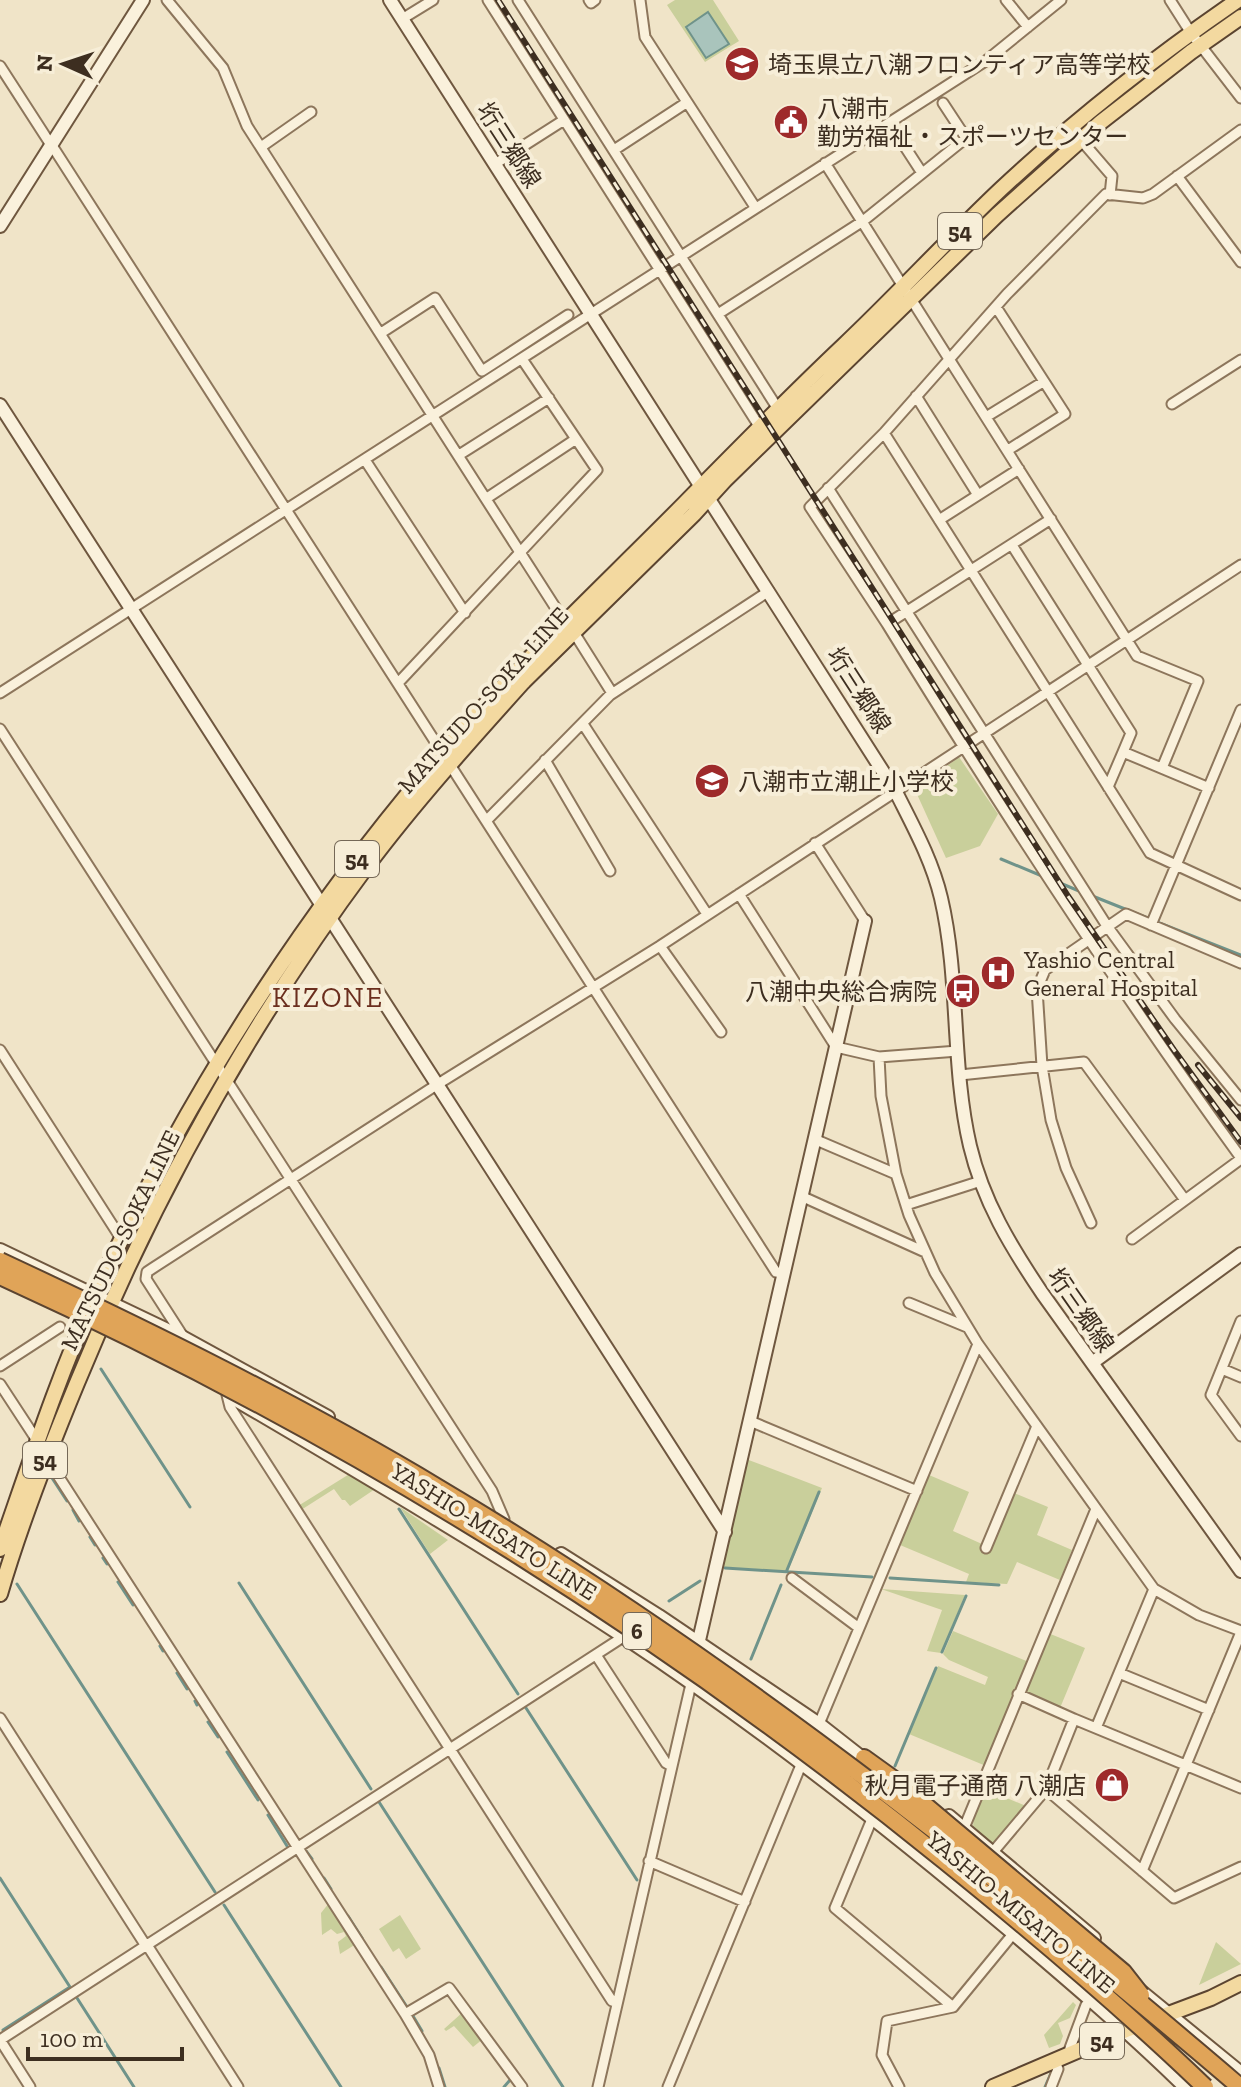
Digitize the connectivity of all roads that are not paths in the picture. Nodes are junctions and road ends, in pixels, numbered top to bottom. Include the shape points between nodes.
1 (143, 0) edge
2 (167, 0) edge
3 (390, 0) edge
4 (433, 0) edge
5 (488, 0) edge
6 (518, 0) edge
7 (589, 0) edge
8 (595, 0) edge
9 (640, 0) edge
10 (1006, 0) edge
11 (1061, 0) edge
12 (1170, 0) edge
13 (1238, 0) edge
14 (1241, 17) edge
15 (402, 19) junction
16 (1028, 27) junction
17 (1191, 33) junction
18 (1200, 45) junction
19 (0, 66) edge
20 (1241, 98) edge
21 (686, 103) junction
22 (943, 103) dead end
23 (311, 112) dead end
24 (564, 120) junction
25 (1241, 130) edge
26 (896, 133) dead end
27 (1081, 140) junction
28 (51, 145) junction
29 (261, 147) junction
30 (614, 150) junction
31 (825, 163) junction
32 (495, 164) junction
33 (922, 173) junction
34 (1177, 176) junction
35 (1110, 195) junction
36 (755, 207) junction
37 (863, 221) junction
38 (0, 226) edge
39 (679, 256) junction
40 (1241, 262) edge
41 (660, 271) junction
42 (909, 292) junction
43 (996, 307) junction
44 (592, 313) junction
45 (718, 314) junction
46 (568, 315) dead end
47 (381, 333) junction
48 (522, 359) junction
49 (950, 359) junction
50 (1241, 360) edge
51 (482, 371) junction
52 (488, 381) junction
53 (1043, 382) junction
54 (916, 396) junction
55 (549, 398) junction
56 (1172, 404) dead end
57 (0, 405) edge
58 (778, 409) junction
59 (434, 416) junction
60 (986, 417) junction
61 (759, 426) junction
62 (884, 433) junction
63 (576, 439) junction
64 (1008, 450) junction
65 (459, 455) junction
66 (365, 460) junction
67 (1019, 469) junction
68 (828, 488) junction
69 (706, 492) junction
70 (978, 495) junction
71 (487, 498) junction
72 (287, 510) junction
73 (1051, 519) junction
74 (939, 520) junction
75 (1012, 545) junction
76 (521, 554) junction
77 (1241, 565) edge
78 (972, 571) junction
79 (769, 591) junction
80 (132, 609) junction
81 (907, 611) junction
82 (465, 613) junction
83 (887, 624) junction
84 (568, 626) junction
85 (1126, 640) junction
86 (1087, 665) junction
87 (399, 682) junction
88 (1048, 691) junction
89 (0, 693) edge
90 (612, 693) junction
91 (1241, 710) edge
92 (583, 724) junction
93 (0, 729) edge
94 (984, 732) junction
95 (962, 746) junction
96 (1123, 752) junction
97 (447, 758) junction
98 (545, 760) junction
99 (1162, 768) junction
100 (1108, 787) junction
101 (1209, 788) junction
102 (896, 792) junction
103 (487, 820) junction
104 (815, 843) junction
105 (1176, 865) junction
106 (610, 871) dead end
107 (739, 894) junction
108 (1241, 895) edge
109 (327, 912) junction
110 (707, 914) junction
111 (1153, 920) junction
112 (865, 921) joint
113 (1107, 926) junction
114 (1088, 940) junction
115 (660, 946) junction
116 (1241, 963) edge
117 (595, 988) junction
118 (721, 1032) dead end
119 (836, 1047) junction
120 (0, 1050) edge
121 (958, 1051) junction
122 (879, 1057) junction
123 (1042, 1066) junction
124 (222, 1073) junction
125 (960, 1075) junction
126 (438, 1084) junction
127 (1241, 1100) edge
128 (814, 1139) junction
129 (1241, 1159) edge
130 (896, 1174) junction
131 (291, 1180) junction
132 (981, 1181) junction
133 (801, 1196) junction
134 (1185, 1200) junction
135 (906, 1205) junction
136 (1091, 1223) dead end
137 (1132, 1239) dead end
138 (122, 1240) junction
139 (0, 1250) edge
140 (925, 1253) junction
141 (1241, 1254) edge
142 (0, 1261) edge
143 (0, 1269) edge
144 (784, 1273) junction
145 (0, 1276) edge
146 (0, 1285) edge
147 (96, 1294) junction
148 (909, 1303) dead end
149 (105, 1315) junction
150 (86, 1317) junction
151 (1241, 1321) edge
152 (60, 1327) dead end
153 (967, 1327) junction
154 (184, 1338) junction
155 (978, 1344) junction
156 (1092, 1363) junction
157 (237, 1365) junction
158 (0, 1366) edge
159 (1222, 1369) junction
160 (1241, 1377) edge
161 (0, 1384) edge
162 (227, 1395) junction
163 (750, 1421) junction
164 (1037, 1426) junction
165 (1241, 1436) edge
166 (38, 1442) junction
167 (46, 1457) junction
168 (917, 1491) junction
169 (1096, 1509) junction
170 (504, 1519) junction
171 (725, 1532) junction
172 (986, 1548) dead end
173 (0, 1549) edge
174 (1241, 1571) edge
175 (792, 1578) dead end
176 (545, 1588) junction
177 (1154, 1589) junction
178 (0, 1594) edge
179 (859, 1628) junction
180 (1241, 1632) edge
181 (623, 1637) junction
182 (698, 1643) junction
183 (596, 1655) junction
184 (1119, 1673) junction
185 (691, 1684) junction
186 (1018, 1694) junction
187 (1209, 1710) junction
188 (0, 1718) edge
189 (1074, 1719) junction
190 (819, 1724) junction
191 (1096, 1728) junction
192 (449, 1749) junction
193 (864, 1758) junction
194 (801, 1765) junction
195 (1186, 1765) junction
196 (671, 1766) junction
197 (1241, 1788) edge
198 (1046, 1789) junction
199 (862, 1794) junction
200 (872, 1819) junction
201 (964, 1828) junction
202 (297, 1848) junction
203 (993, 1852) junction
204 (649, 1861) junction
205 (1241, 1867) edge
206 (1142, 1871) junction
207 (745, 1902) junction
208 (1013, 1934) junction
209 (146, 1946) junction
210 (1109, 1965) junction
211 (1241, 1985) edge
212 (617, 2002) junction
213 (1086, 2005) dead end
214 (953, 2007) junction
215 (405, 2014) junction
216 (1163, 2014) junction
217 (1126, 2030) junction
218 (0, 2040) edge
219 (1072, 2054) junction
220 (1055, 2061) junction
221 (1241, 2073) edge
222 (30, 2087) edge
223 (238, 2087) edge
224 (439, 2087) edge
225 (522, 2087) edge
226 (598, 2087) edge
227 (668, 2087) edge
228 (899, 2087) edge
229 (993, 2087) edge
230 (1051, 2087) edge
231 (1188, 2087) edge
232 (1205, 2087) edge
233 (1240, 2087) edge

1 - 28 street
2 - 29 street via 223,68
3 - 15 street, 垳三郷線
4 - 15 street
5 - 24 street
6 - 30 street
7 - 8 street
9 - 21 street via 645,37
10 - 16 street
11 - 16 street
12 - 17 street
13 - 17 main road, MATSUDO-SOKA LINE / 54
14 - 18 main road, MATSUDO-SOKA LINE / 54
15 - 32 street, 垳三郷線
16 - 31 street via 987,60
17 - 18 street
17 - 42 main road, MATSUDO-SOKA LINE / 54 via 1102,100 998,192
18 - 20 street
18 - 27 main road, MATSUDO-SOKA LINE / 54
19 - 28 street
21 - 30 street
21 - 36 street
22 - 33 street via 966,138
23 - 29 street
24 - 32 street
24 - 41 street
25 - 34 street
26 - 33 street
27 - 35 street via 1112,176
27 - 42 main road, MATSUDO-SOKA LINE / 54
28 - 38 street
28 - 72 street
29 - 47 street
30 - 39 street
31 - 36 street
31 - 37 street
32 - 44 street, 垳三郷線
33 - 37 street
34 - 35 street via 1143,198
34 - 40 street
35 - 43 street
36 - 39 street
37 - 42 street
37 - 45 street
39 - 41 street
39 - 45 street
41 - 44 street
41 - 61 street
42 - 49 street
42 - 58 main road, MATSUDO-SOKA LINE / 54
42 - 69 main road, MATSUDO-SOKA LINE / 54 via 725,480
43 - 49 street
43 - 53 street
44 - 48 street
44 - 69 street, 垳三郷線
45 - 58 street
46 - 51 street
47 - 51 street via 435,298
47 - 59 street
48 - 52 street
48 - 55 street
49 - 54 street
49 - 60 street
50 - 56 street
51 - 52 street
52 - 59 street
53 - 60 street
53 - 64 street via 1065,414
54 - 62 street
54 - 70 street
55 - 63 street
55 - 65 street
57 - 80 street
58 - 61 main road, MATSUDO-SOKA LINE / 54
59 - 65 street
59 - 66 street
60 - 64 street
61 - 69 main road, MATSUDO-SOKA LINE / 54
62 - 68 street
62 - 74 street
63 - 71 street
63 - 76 street via 597,470
64 - 67 street
65 - 71 street
66 - 72 street
66 - 82 street
67 - 70 street
67 - 73 street
68 - 81 street
68 - 83 street via 810,507
69 - 79 street, 垳三郷線
69 - 84 main road, MATSUDO-SOKA LINE / 54
70 - 74 street
71 - 76 street
72 - 80 street
72 - 87 street
73 - 75 street
73 - 85 street
74 - 78 street
75 - 78 street
75 - 86 street
76 - 82 street
76 - 84 street
77 - 85 street
78 - 81 street
78 - 88 street
79 - 90 street
79 - 102 street, 垳三郷線
80 - 89 street
80 - 109 street
81 - 83 street
81 - 94 street
82 - 87 street
83 - 95 street
84 - 90 street
84 - 97 main road, MATSUDO-SOKA LINE / 54 via 503,704
85 - 86 street
85 - 99 street via 1137,656 1198,681
86 - 88 street
86 - 96 street via 1131,733
87 - 97 street
88 - 94 street
88 - 100 street
90 - 92 street
91 - 101 street
92 - 98 street
92 - 110 street
93 - 124 street
94 - 95 street
94 - 113 street
95 - 102 street
95 - 114 street
96 - 99 street
96 - 100 street
97 - 103 street
97 - 109 main road, MATSUDO-SOKA LINE / 54
98 - 103 street
98 - 106 street
99 - 101 street
100 - 105 street via 1150,853
101 - 105 street
102 - 104 street
102 - 121 street, 垳三郷線 via 941,896
103 - 117 street
104 - 107 street
104 - 112 street
105 - 108 street
105 - 111 street
107 - 110 street
107 - 119 street
109 - 124 main road, MATSUDO-SOKA LINE / 54 via 256,1030
109 - 126 street
110 - 115 street
111 - 113 street via 1126,914
111 - 116 street
112 - 119 street
113 - 114 street
113 - 127 street
114 - 123 street via 1045,970 1037,989
114 - 129 street
115 - 117 street
115 - 118 street
117 - 126 street
117 - 144 street via 776,1272
119 - 122 street
119 - 128 street
120 - 138 street
121 - 122 street
121 - 125 street, 垳三郷線
122 - 130 street
123 - 125 street
123 - 134 street via 1084,1062
123 - 136 street via 1060,1152
124 - 131 street
124 - 138 main road, MATSUDO-SOKA LINE / 54
124 - 149 main road, MATSUDO-SOKA LINE / 54
125 - 132 street, 垳三郷線
126 - 131 street
126 - 171 street
128 - 130 street
128 - 133 street
129 - 134 street
130 - 135 street
131 - 154 street via 147,1272 146,1279
131 - 170 street via 492,1491
132 - 135 street
132 - 156 street, 垳三郷線 via 1014,1252
133 - 140 street
133 - 144 street
134 - 137 street
135 - 140 street
138 - 147 main road, MATSUDO-SOKA LINE / 54
139 - 147 street
140 - 153 street
141 - 156 street
142 - 216 highway, 6, bridge via 291,1404 442,1490 604,1592 937,1832 1115,1983
143 - 150 street via 75,1303
144 - 163 street
145 - 199 highway, 6, bridge via 195,1370 434,1502 660,1646
146 - 150 street
147 - 149 street
147 - 150 main road, MATSUDO-SOKA LINE / 54
148 - 153 street
149 - 150 street
149 - 154 street, YASHIO-MISATO LINE
149 - 162 street, YASHIO-MISATO LINE
149 - 167 main road, MATSUDO-SOKA LINE / 54
150 - 166 main road, MATSUDO-SOKA LINE / 54
151 - 159 street
152 - 158 street
153 - 155 street
154 - 157 street, YASHIO-MISATO LINE
155 - 164 street
155 - 168 street
156 - 174 street, 垳三郷線
157 - 162 street
157 - 170 street, YASHIO-MISATO LINE
159 - 160 street
159 - 165 street via 1211,1395
161 - 166 street
162 - 176 street, YASHIO-MISATO LINE
162 - 192 street
163 - 168 street
163 - 171 street
164 - 169 street
164 - 172 street
166 - 173 main road, MATSUDO-SOKA LINE / 54
167 - 178 main road, MATSUDO-SOKA LINE / 54
167 - 202 street
168 - 179 street
169 - 177 street
169 - 186 street
170 - 176 street via 514,1545
170 - 182 street, YASHIO-MISATO LINE
171 - 182 street
175 - 179 street
176 - 181 street, YASHIO-MISATO LINE
177 - 180 street
177 - 184 street
179 - 190 street
180 - 187 street
181 - 183 street
181 - 185 street, YASHIO-MISATO LINE
182 - 185 street
182 - 190 street, YASHIO-MISATO LINE
183 - 192 street
183 - 196 street
184 - 187 street
184 - 191 street
185 - 194 street, YASHIO-MISATO LINE
185 - 196 street
186 - 189 street
186 - 201 street
187 - 195 street
188 - 209 street
189 - 191 street
189 - 198 street
190 - 193 street, YASHIO-MISATO LINE
191 - 195 street
192 - 202 street
192 - 212 street
193 - 201 street, YASHIO-MISATO LINE via 891,1771
193 - 210 street, YASHIO-MISATO LINE
193 - 216 highway, bridge via 1123,1972
194 - 200 street, YASHIO-MISATO LINE
194 - 207 street
195 - 197 street
195 - 206 street
196 - 204 street
198 - 203 street
198 - 206 street
199 - 231 highway, bridge via 890,1826 1067,1973
199 - 232 highway, 6, bridge via 1044,1942
200 - 208 street, YASHIO-MISATO LINE
200 - 214 street via 835,1908
201 - 203 street, YASHIO-MISATO LINE
202 - 209 street
202 - 215 street
203 - 210 street, YASHIO-MISATO LINE via 1105,1947
204 - 207 street
204 - 212 street
205 - 206 street via 1174,1898
207 - 227 street
208 - 214 street
208 - 217 street, YASHIO-MISATO LINE
209 - 218 street
209 - 223 street
210 - 216 street, YASHIO-MISATO LINE
211 - 216 main road, 54
212 - 226 street
213 - 219 street
214 - 228 street via 887,2021 882,2055
215 - 224 street via 429,2055
215 - 225 street via 449,1988
216 - 217 main road, 54
216 - 221 street, YASHIO-MISATO LINE
216 - 233 highway, 6, bridge
217 - 219 main road, 54
217 - 231 street, YASHIO-MISATO LINE
218 - 222 street
219 - 220 main road, 54
220 - 229 main road, 54
220 - 230 street via 1058,2069

